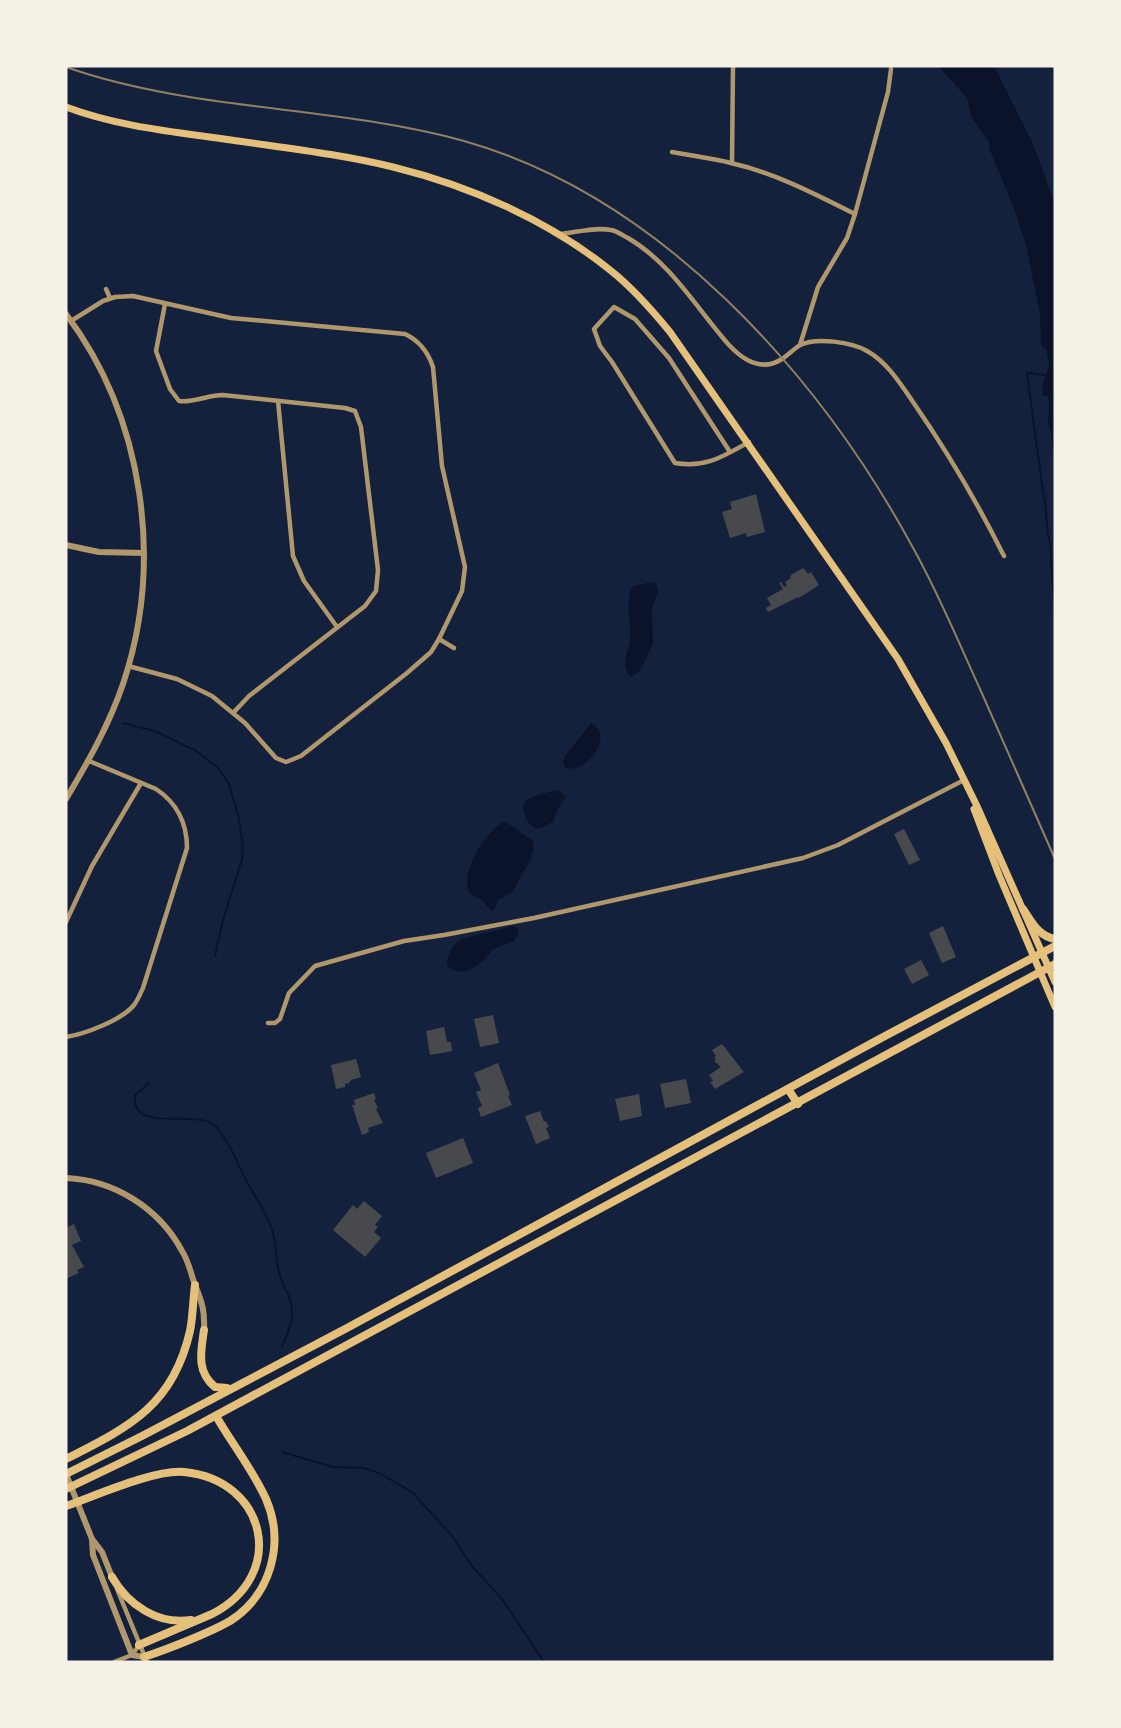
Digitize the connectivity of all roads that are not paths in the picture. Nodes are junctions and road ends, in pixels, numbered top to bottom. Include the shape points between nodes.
1 (733, 66) edge
2 (891, 69) dead end
3 (66, 107) edge
4 (672, 152) dead end
5 (732, 163) junction
6 (855, 214) junction
7 (558, 234) junction
8 (106, 289) dead end
9 (110, 298) junction
10 (165, 303) junction
11 (66, 314) edge
12 (71, 321) junction
13 (800, 345) junction
14 (278, 401) junction
15 (748, 442) junction
16 (730, 452) junction
17 (66, 545) edge
18 (144, 553) junction
19 (1004, 556) dead end
20 (337, 627) junction
21 (440, 639) junction
22 (454, 648) dead end
23 (128, 666) junction
24 (234, 712) junction
25 (89, 760) junction
26 (964, 780) junction
27 (141, 783) junction
28 (66, 799) edge
29 (1023, 909) junction
30 (66, 922) edge
31 (1055, 939) edge
32 (1055, 946) edge
33 (1038, 955) junction
34 (1052, 966) edge
35 (1040, 972) junction
36 (1055, 982) edge
37 (1055, 1007) edge
38 (268, 1023) dead end
39 (66, 1037) edge
40 (788, 1089) junction
41 (798, 1104) junction
42 (66, 1178) edge
43 (195, 1285) junction
44 (204, 1330) joint
45 (246, 1381) junction
46 (216, 1416) junction
47 (66, 1459) edge
48 (66, 1474) edge
49 (66, 1489) edge
50 (66, 1506) edge
51 (92, 1539) junction
52 (112, 1577) junction
53 (213, 1614) junction
54 (139, 1644) junction
55 (132, 1655) junction
56 (146, 1659) edge
57 (114, 1662) edge
58 (135, 1662) edge

1 - 5 street
2 - 6 street
3 - 7 main road via 137,126 392,166 470,191
4 - 5 street
5 - 6 street via 798,186
6 - 13 street via 843,246 818,287
7 - 13 street via 606,229 632,241 653,255 737,354 750,362 775,363
7 - 15 main road via 610,269 652,310
8 - 9 street
9 - 10 street via 133,296
9 - 12 street
10 - 14 street via 156,351 178,401 214,395
10 - 21 street via 231,318 405,334 426,351 433,367 442,466 465,567 462,591
11 - 12 street
12 - 18 street via 105,380 128,441 138,487
13 - 19 street via 840,342 866,350 887,366 939,441
14 - 20 street via 293,556 304,581
14 - 20 street via 355,411 361,427 379,581 372,599
15 - 16 street
15 - 26 main road via 898,659
16 - 16 street via 669,358 635,319 614,308 594,329 600,346 675,463 714,461
17 - 18 street via 99,552
18 - 23 street via 141,606
20 - 24 street
21 - 22 street
21 - 24 street via 407,673 301,756 286,762 276,758
23 - 24 street via 191,686
23 - 25 street via 107,725
25 - 27 street
25 - 28 street
26 - 29 main road
26 - 33 main road via 999,875
26 - 38 street via 838,844 793,861 534,918 404,941 315,966 289,993 280,1018
27 - 30 street via 92,866
27 - 39 street via 164,795 180,814 187,837 184,861 135,1005 90,1030
29 - 31 main road via 1038,932
29 - 33 main road
32 - 33 main road
33 - 34 main road
33 - 35 main road
33 - 40 main road
34 - 35 main road
34 - 36 main road
35 - 37 main road
35 - 41 main road
40 - 41 main road
40 - 45 main road
41 - 46 main road
42 - 43 street via 110,1187 145,1207 177,1242
43 - 44 street via 203,1304
43 - 47 main road via 187,1342 174,1375 159,1398 123,1430
44 - 45 main road via 200,1358 209,1383 227,1389
45 - 48 main road
46 - 49 main road
46 - 56 main road via 262,1490 270,1510 275,1539 271,1567 256,1596 230,1620
48 - 51 street
50 - 53 main road via 167,1472 200,1474 231,1488 252,1513 259,1533 259,1556 248,1586
51 - 52 street
51 - 55 street via 93,1555
52 - 53 main road via 128,1599 146,1612 184,1621
52 - 54 street
53 - 54 main road
54 - 55 street
54 - 56 street
55 - 56 street
55 - 57 street
55 - 58 street

